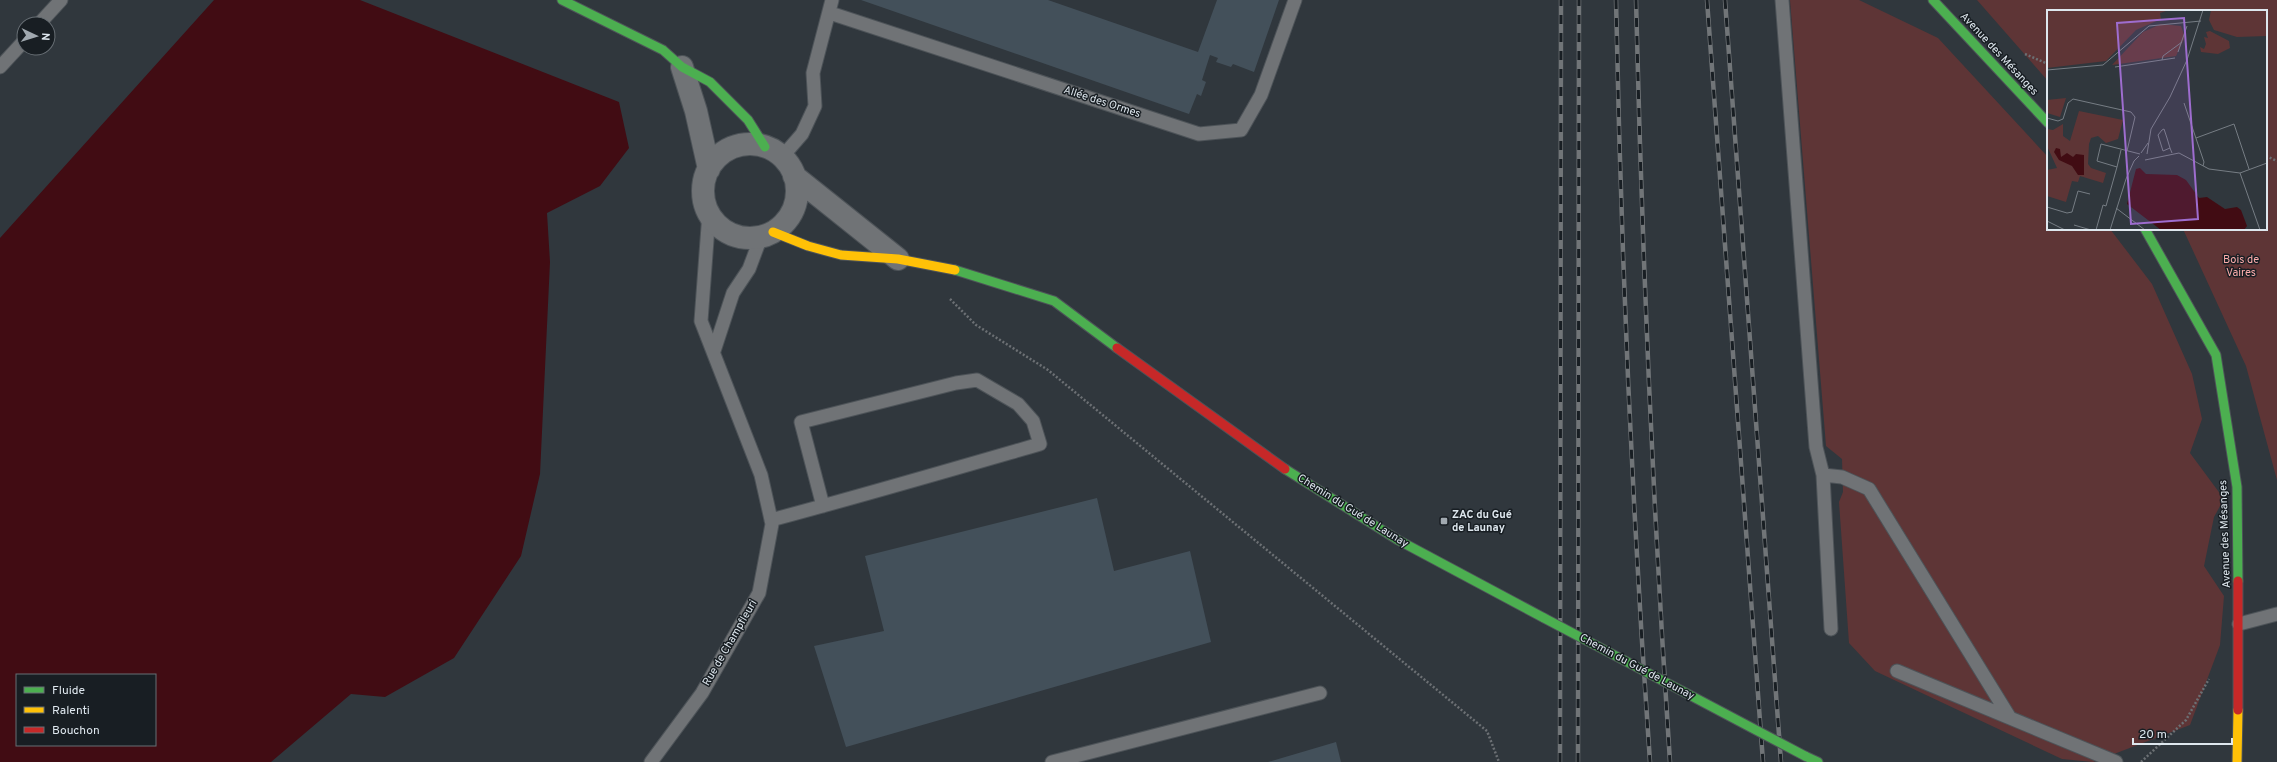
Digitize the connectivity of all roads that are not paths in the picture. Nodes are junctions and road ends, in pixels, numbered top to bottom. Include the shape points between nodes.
1 (61, 0) edge
2 (562, 0) edge
3 (832, 0) edge
4 (1295, 0) edge
5 (1782, 0) edge
6 (1933, 0) edge
7 (830, 13) junction
8 (46, 16) edge
9 (16, 49) edge
10 (0, 67) edge
11 (682, 67) junction
12 (2047, 122) edge
13 (773, 152) junction
14 (709, 168) junction
15 (794, 176) junction
16 (709, 213) junction
17 (2146, 230) edge
18 (767, 235) junction
19 (898, 259) junction
20 (714, 351) junction
21 (1823, 475) junction
22 (823, 506) junction
23 (771, 520) junction
24 (2277, 614) edge
25 (2239, 624) junction
26 (1831, 629) dead end
27 (1897, 671) dead end
28 (1320, 693) dead end
29 (2010, 718) junction
30 (651, 762) edge
31 (1052, 762) edge
32 (1818, 762) edge
33 (2116, 762) edge
34 (2237, 762) edge

1 - 8 lane
2 - 11 street via 663,50
3 - 7 lane
4 - 7 lane, Allée des Ormes via 1261,95 1242,130 1199,134
5 - 21 lane via 1816,447
6 - 12 street, Avenue des Mésanges
7 - 13 lane via 813,73 815,106 802,134
9 - 10 lane
11 - 13 street via 710,82 748,120
11 - 14 street via 696,111
13 - 14 street via 743,145 719,156
13 - 15 street
14 - 16 street via 704,183 704,199
15 - 18 street via 797,188 794,208 783,224
15 - 19 street, Chemin du Gué de Launay
16 - 18 street via 725,231 748,238
16 - 20 lane, Rue de Champfleuri via 701,321
17 - 25 street, Avenue des Mésanges via 2216,355 2237,487
18 - 19 street, Chemin du Gué de Launay via 841,255
18 - 20 lane via 749,269 732,293
19 - 32 street, Chemin du Gué de Launay, bridge via 958,271 1054,301 1244,441 1398,540
20 - 23 lane, Rue de Champfleuri via 761,475
21 - 26 lane
21 - 29 lane via 1842,477 1869,489
22 - 22 lane via 1040,444 1033,421 1018,404 977,380 801,422
22 - 23 lane
23 - 30 lane, Rue de Champfleuri via 759,593 702,693
24 - 25 lane
25 - 34 street, Avenue des Mésanges
27 - 29 lane
28 - 31 lane
29 - 33 lane

